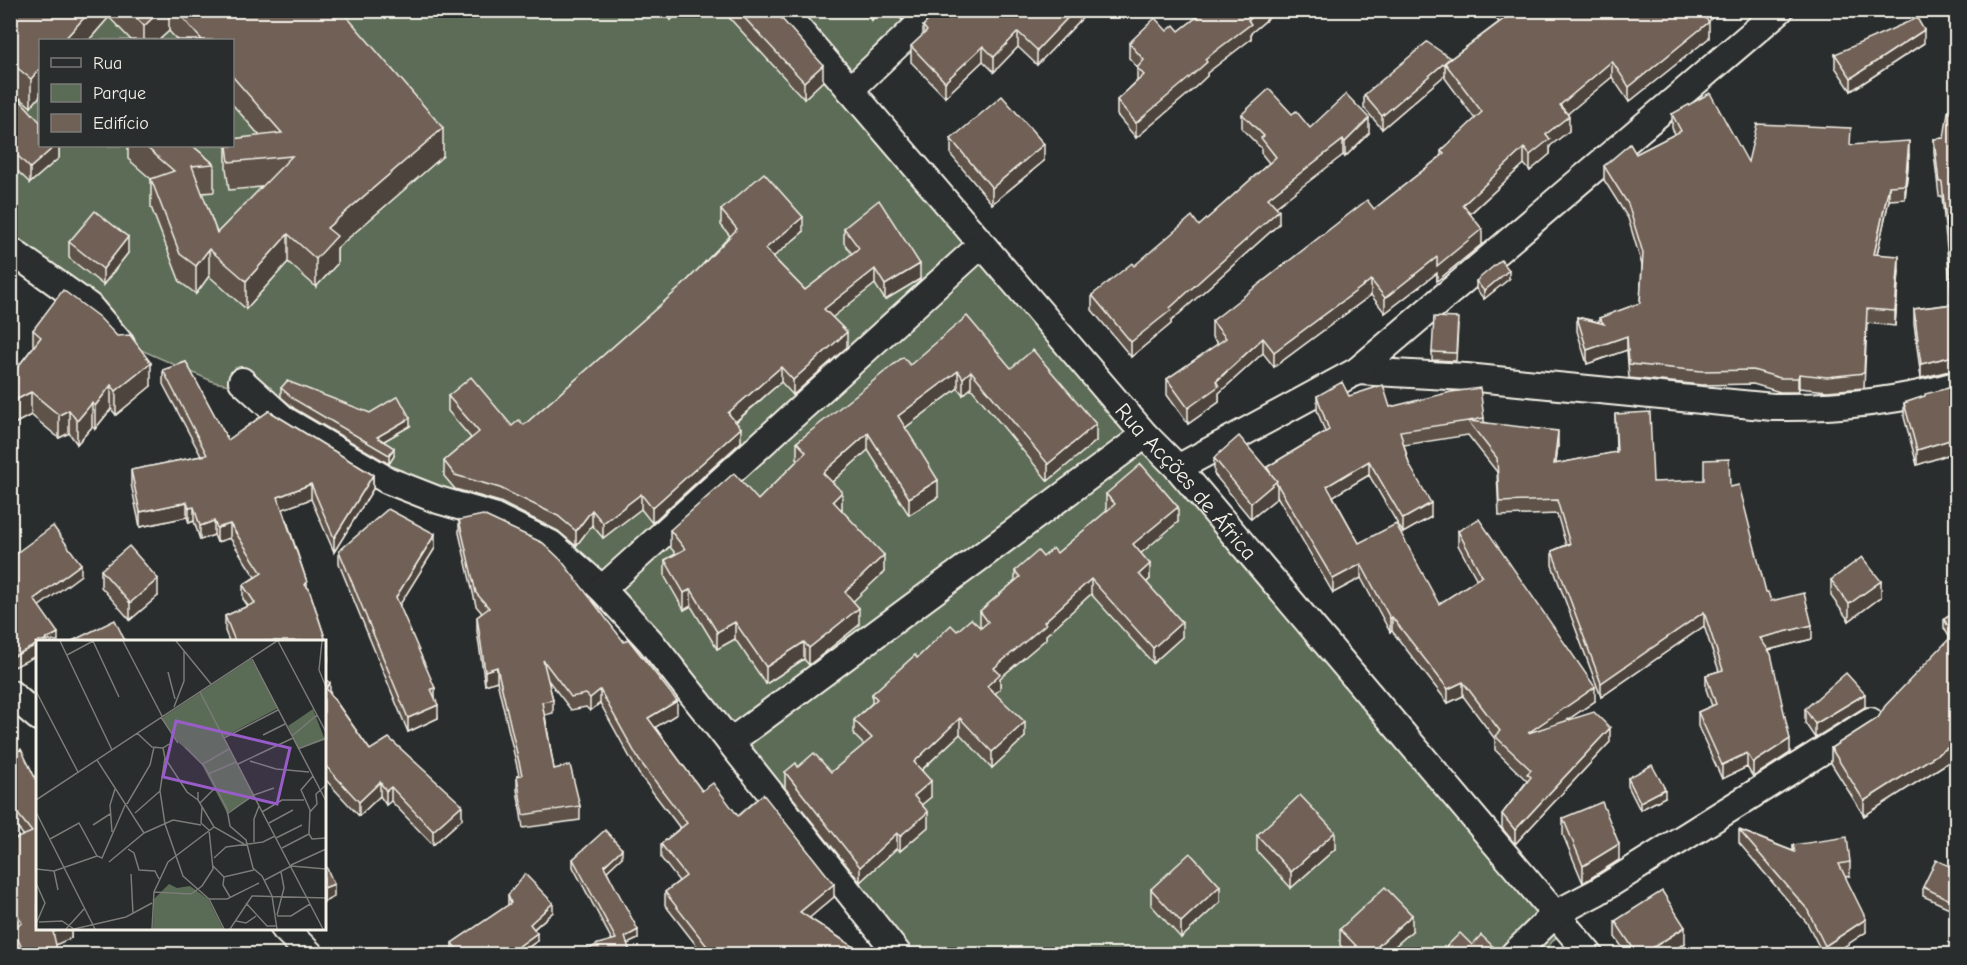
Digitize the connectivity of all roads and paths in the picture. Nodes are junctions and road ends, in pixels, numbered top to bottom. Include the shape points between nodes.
1 (782, 10) edge
2 (934, 10) edge
3 (1780, 10) edge
4 (850, 90) junction
5 (981, 245) junction
6 (10, 250) edge
7 (123, 346) edge
8 (1358, 371) junction
9 (242, 381) dead end
10 (1956, 385) edge
11 (1145, 435) junction
12 (1179, 468) junction
13 (602, 589) junction
14 (10, 693) edge
15 (36, 715) edge
16 (1870, 721) edge
17 (730, 742) junction
18 (1555, 914) junction
19 (286, 929) edge
20 (888, 951) edge
21 (310, 954) edge
22 (1514, 954) edge
23 (1589, 954) edge

1 - 4 street, Rua Acções de África
2 - 4 street
3 - 8 street
4 - 5 street, Rua Acções de África
5 - 11 street, Rua Acções de África
5 - 13 street
6 - 7 street via 90,306
8 - 10 street via 1466,377 1773,407 1846,405
8 - 12 street
9 - 13 street via 286,421 337,452 387,480 493,516 551,544
11 - 12 street, Rua Acções de África
11 - 17 street
12 - 18 street, Rua Acções de África
13 - 17 street via 650,641
14 - 15 street
16 - 18 street via 1597,892
17 - 20 street
18 - 22 street
18 - 23 street, Rua Acções de África
19 - 21 street

